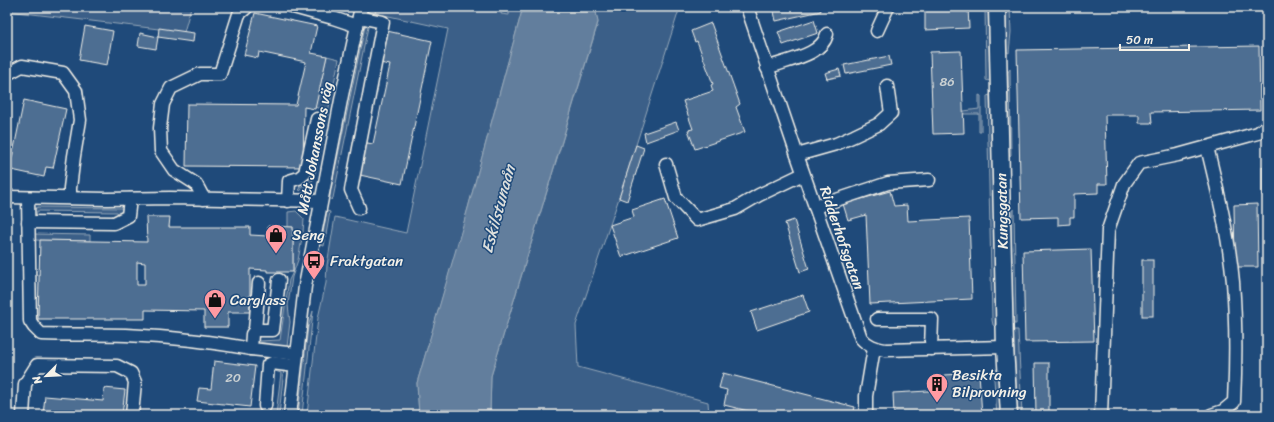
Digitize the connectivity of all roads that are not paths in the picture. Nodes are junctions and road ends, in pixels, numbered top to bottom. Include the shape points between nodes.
1 (247, 7) edge
2 (293, 7) edge
3 (747, 7) edge
4 (888, 7) edge
5 (997, 7) edge
6 (359, 16) edge
7 (877, 31) dead end
8 (827, 34) dead end
9 (767, 68) junction
10 (7, 74) edge
11 (887, 86) dead end
12 (317, 120) dead end
13 (1267, 126) edge
14 (1208, 147) junction
15 (797, 155) junction
16 (666, 164) dead end
17 (803, 174) junction
18 (929, 180) dead end
19 (7, 197) edge
20 (28, 198) junction
21 (70, 198) junction
22 (130, 199) junction
23 (204, 199) junction
24 (288, 201) junction
25 (321, 201) junction
26 (815, 207) junction
27 (358, 208) dead end
28 (28, 222) junction
29 (279, 280) dead end
30 (259, 283) dead end
31 (877, 319) dead end
32 (255, 330) junction
33 (1005, 347) junction
34 (874, 348) junction
35 (251, 349) junction
36 (931, 349) junction
37 (296, 360) junction
38 (265, 406) dead end
39 (23, 415) edge
40 (132, 415) edge
41 (290, 415) edge
42 (866, 415) edge
43 (1009, 415) edge
44 (1100, 415) edge
45 (1211, 415) edge

1 - 23 street via 238,14 220,74 200,74 171,88 163,104 161,151 174,170 196,184
2 - 6 street via 333,18
3 - 9 street, Ridderhofsgatan
4 - 7 street
5 - 33 main road, Kungsgatan
6 - 25 street, Mått Johanssons väg
6 - 27 street via 383,22 351,190
8 - 9 street via 826,40 810,54
9 - 15 street, Ridderhofsgatan
10 - 21 street via 22,66 63,73 76,91 80,120
11 - 15 street via 891,113 879,124 836,144
12 - 24 street via 305,173 289,181
13 - 14 street via 1258,132
14 - 44 street via 1139,163 1124,184 1108,230
14 - 45 street via 1223,217 1232,282 1235,365 1234,402 1223,411
15 - 17 street, Ridderhofsgatan
16 - 17 street via 676,198 697,220 735,209
17 - 26 street, Ridderhofsgatan
18 - 26 street via 888,183
19 - 20 street
20 - 21 street
20 - 28 street
21 - 22 street
22 - 23 street
22 - 28 street via 128,216 114,224
23 - 24 street
24 - 25 street
25 - 37 street, Mått Johanssons väg via 305,286
26 - 34 street, Ridderhofsgatan via 857,329 866,344
28 - 35 street via 30,320 41,334 172,338
29 - 32 street via 274,330
30 - 32 street
31 - 36 street via 932,319
32 - 35 street via 252,334
33 - 36 street
33 - 43 main road, Kungsgatan
34 - 36 street
34 - 42 street via 866,396
35 - 37 street
37 - 38 street via 268,365
37 - 41 street, Mått Johanssons väg
39 - 40 street via 25,384 37,365 117,366 131,373 136,382

